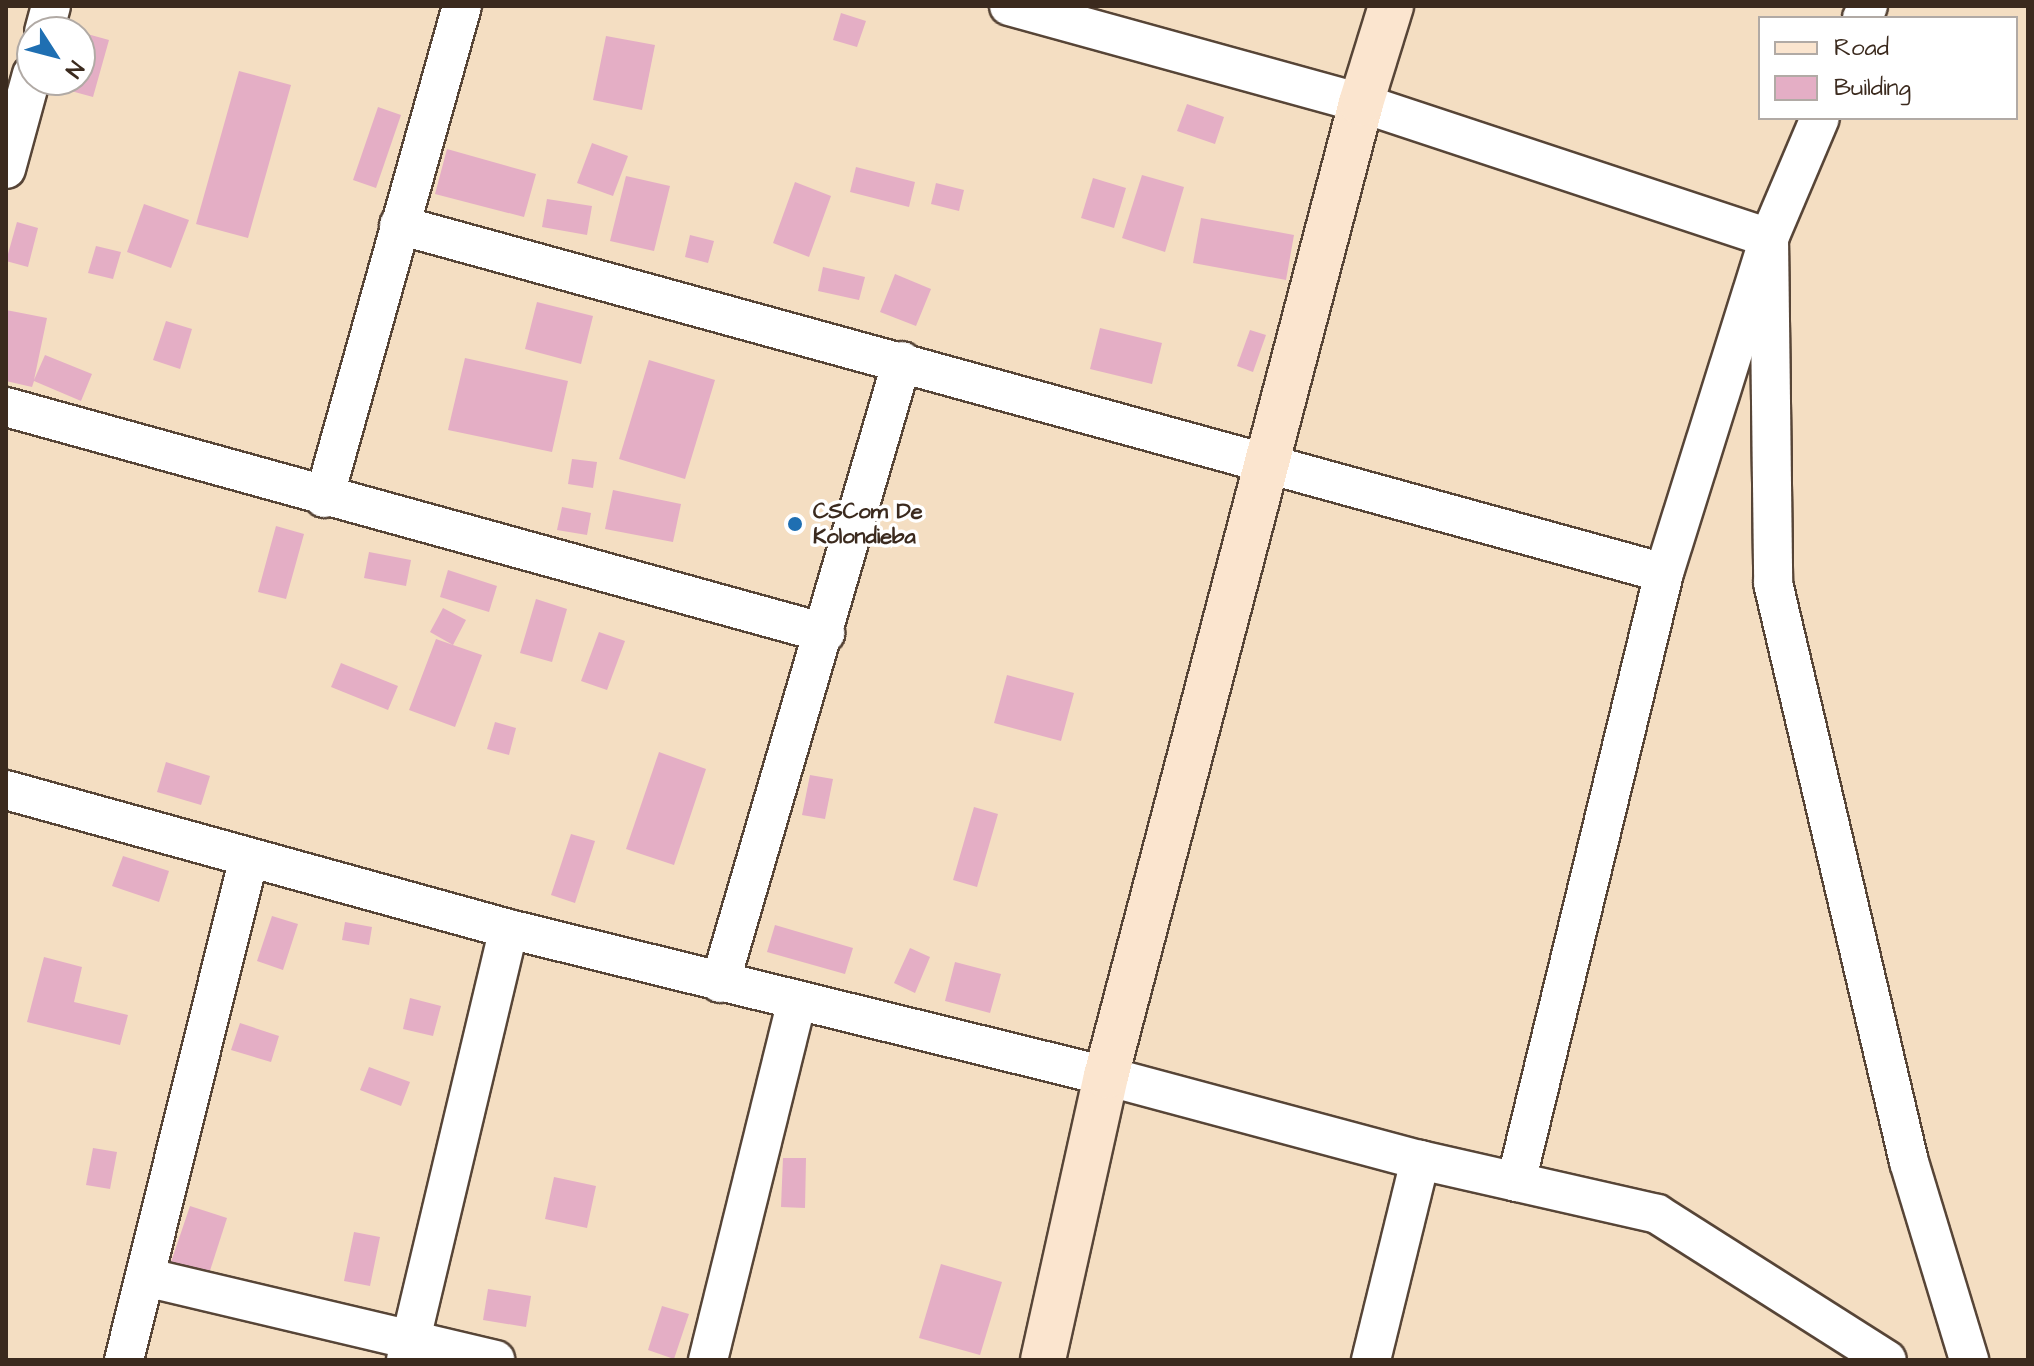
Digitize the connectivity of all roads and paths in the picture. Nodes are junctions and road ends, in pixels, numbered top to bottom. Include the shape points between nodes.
1 (462, 6) edge
2 (1009, 6) edge
3 (1391, 6) edge
4 (24, 96) edge
5 (1361, 103) junction
6 (1819, 120) edge
7 (11, 130) edge
8 (6, 169) edge
9 (399, 225) junction
10 (1769, 238) junction
11 (902, 361) junction
12 (6, 407) edge
13 (1270, 461) junction
14 (324, 498) junction
15 (1664, 573) junction
16 (825, 633) junction
17 (6, 790) edge
18 (249, 857) junction
19 (509, 929) junction
20 (720, 983) junction
21 (797, 1001) junction
22 (1106, 1076) junction
23 (1420, 1160) junction
24 (1516, 1182) junction
25 (145, 1277) junction
26 (409, 1350) edge
27 (124, 1360) edge
28 (495, 1360) edge
29 (708, 1360) edge
30 (1043, 1360) edge
31 (1371, 1360) edge
32 (1887, 1360) edge
33 (1969, 1360) edge

1 - 9 street
2 - 5 street
3 - 5 street
4 - 7 street
5 - 10 street
5 - 13 street
6 - 10 street
7 - 8 street
9 - 11 street
9 - 14 street
10 - 15 street
10 - 33 street via 1773,583 1909,1162
11 - 13 street
11 - 16 street
12 - 14 street
13 - 15 street
13 - 22 street
14 - 16 street
15 - 24 street
16 - 20 street
17 - 18 street
18 - 19 street
18 - 25 street
19 - 20 street
19 - 26 street
20 - 21 street
21 - 22 street
21 - 29 street
22 - 23 street
22 - 30 street
23 - 24 street
23 - 31 street
24 - 32 street via 1657,1214
25 - 26 street
25 - 27 street
26 - 28 street

